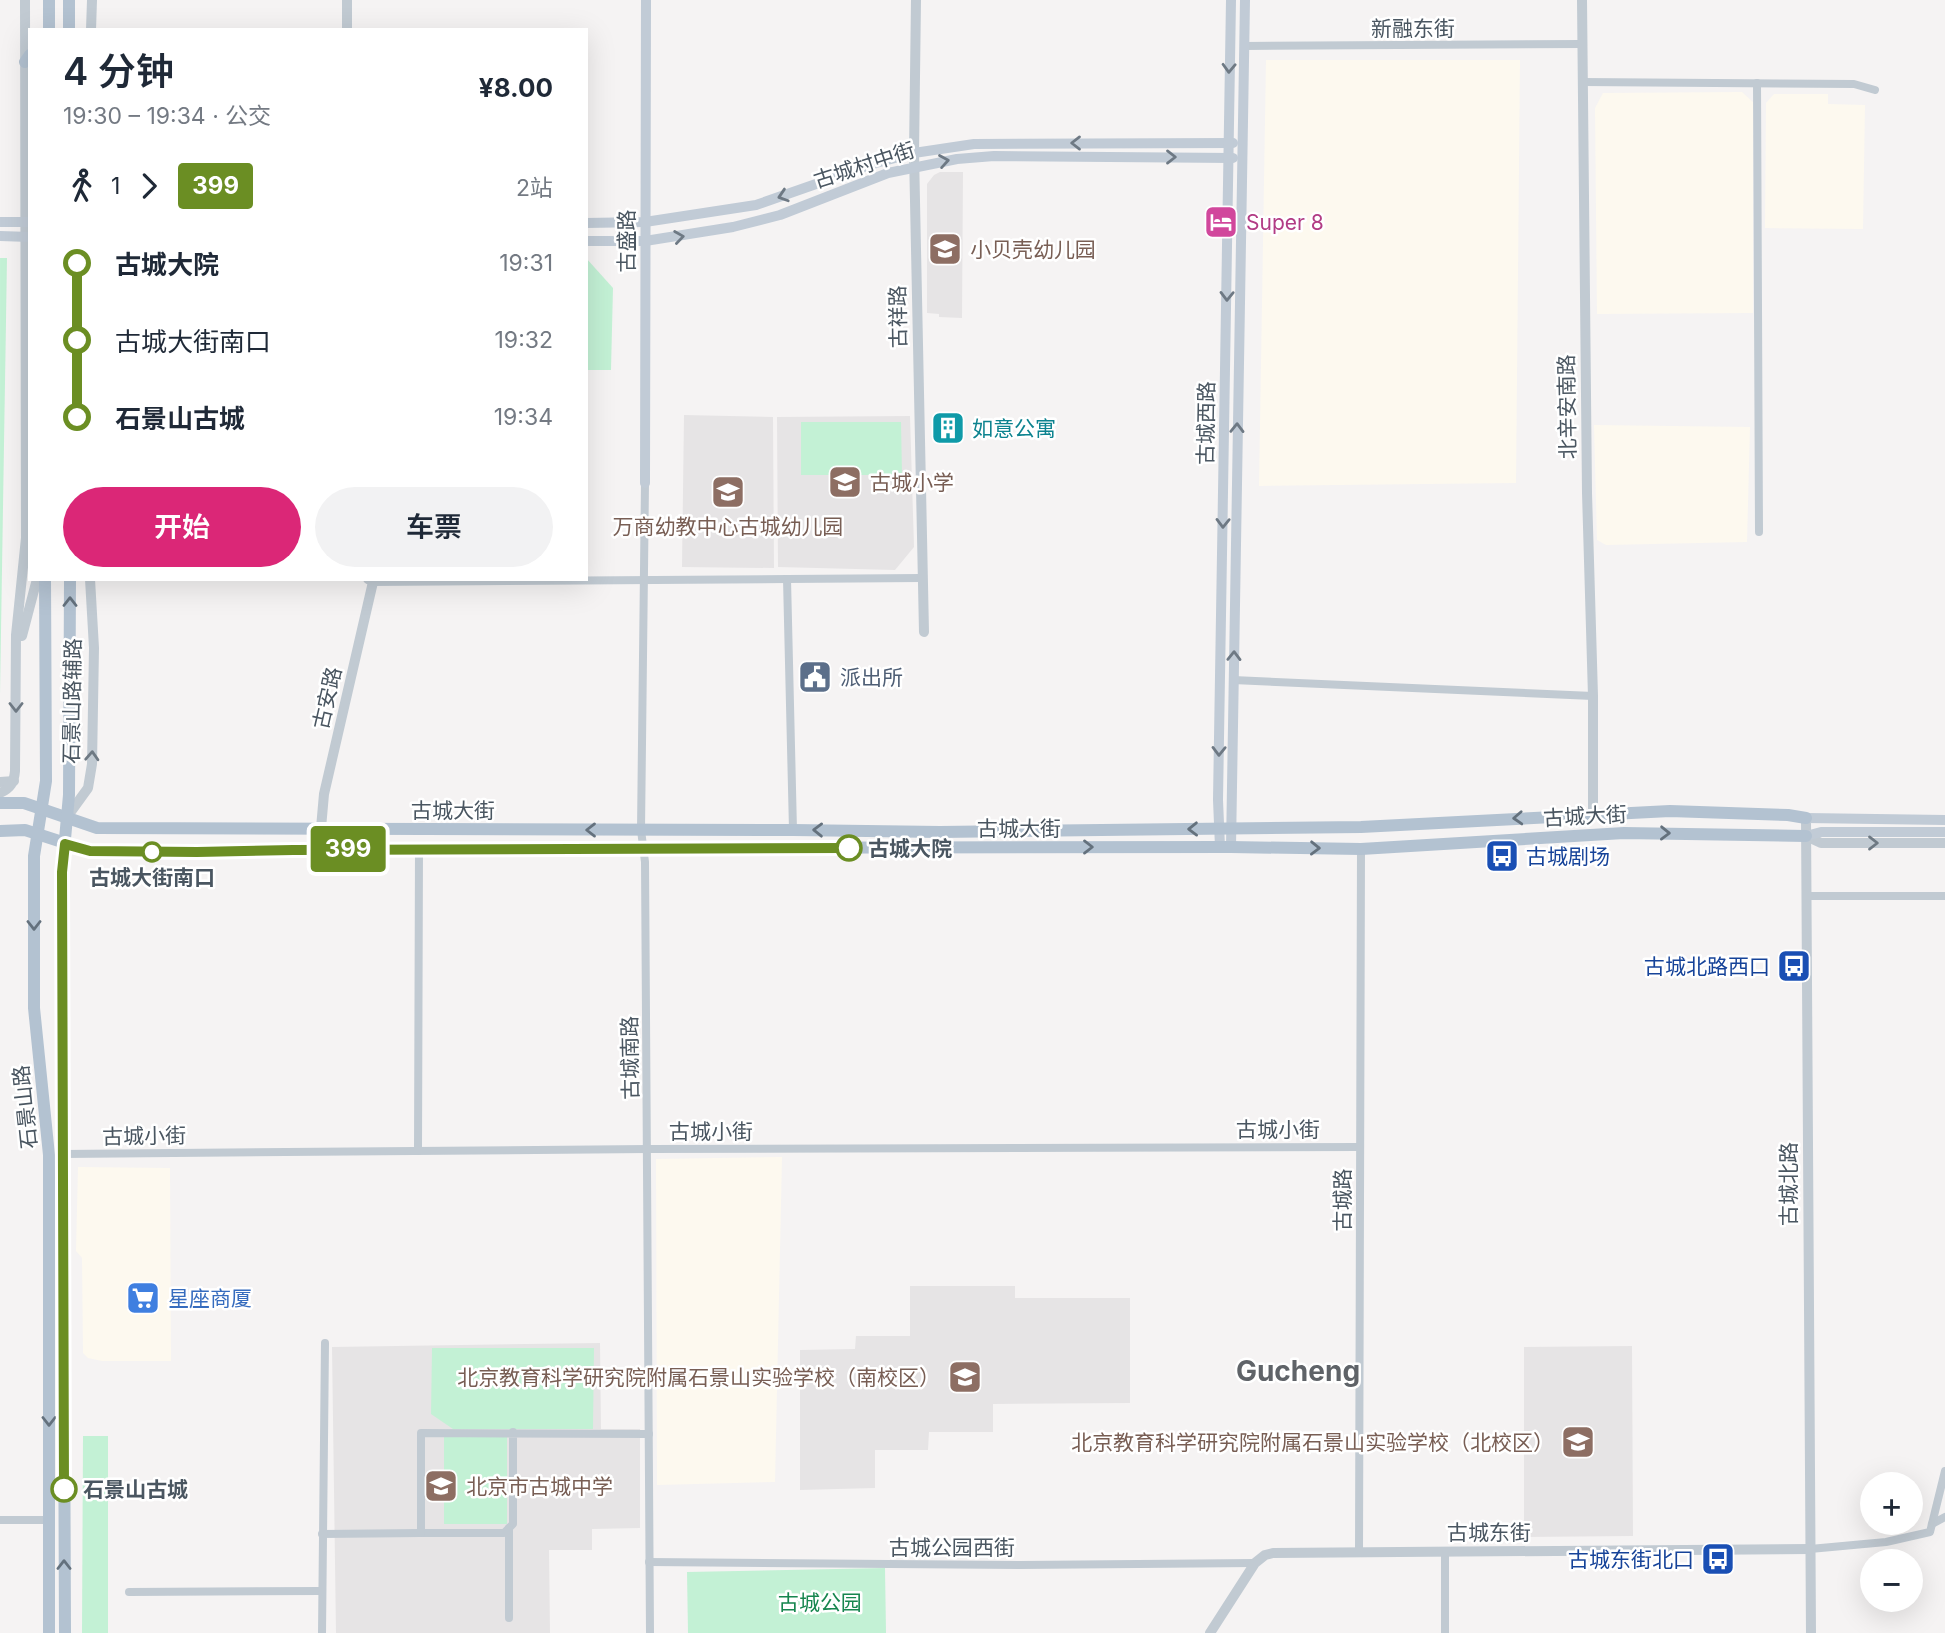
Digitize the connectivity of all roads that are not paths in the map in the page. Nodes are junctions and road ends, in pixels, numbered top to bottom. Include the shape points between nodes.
1 (24, 0) edge
2 (50, 0) edge
3 (69, 0) edge
4 (92, 0) edge
5 (346, 0) edge
6 (646, 0) edge
7 (916, 0) edge
8 (1231, 0) edge
9 (1245, 0) edge
10 (1582, 0) edge
11 (49, 28) edge
12 (69, 28) edge
13 (91, 28) edge
14 (346, 28) edge
15 (1582, 44) junction
16 (1244, 46) junction
17 (27, 58) edge
18 (1583, 82) junction
19 (1757, 83) junction
20 (1875, 90) dead end
21 (1228, 143) junction
22 (1243, 143) junction
23 (914, 153) junction
24 (1228, 158) junction
25 (1243, 158) junction
26 (914, 167) junction
27 (0, 222) edge
28 (28, 222) edge
29 (645, 222) junction
30 (588, 223) edge
31 (0, 236) edge
32 (28, 237) edge
33 (588, 241) edge
34 (645, 241) junction
35 (645, 483) joint
36 (1759, 532) dead end
37 (921, 578) junction
38 (787, 579) junction
39 (588, 580) edge
40 (644, 580) junction
41 (36, 581) edge
42 (45, 581) edge
43 (70, 581) edge
44 (90, 581) edge
45 (371, 581) edge
46 (924, 632) dead end
47 (16, 666) junction
48 (1233, 680) junction
49 (1593, 696) junction
50 (14, 781) junction
51 (0, 782) edge
52 (0, 793) edge
53 (0, 803) edge
54 (41, 808) junction
55 (1593, 814) junction
56 (67, 817) junction
57 (1806, 818) junction
58 (1945, 820) edge
59 (321, 828) junction
60 (1225, 828) junction
61 (793, 830) junction
62 (0, 831) edge
63 (641, 831) junction
64 (1945, 832) edge
65 (38, 835) junction
66 (1806, 836) junction
67 (1945, 843) edge
68 (65, 844) junction
69 (1226, 847) junction
70 (643, 848) junction
71 (419, 849) junction
72 (1361, 849) junction
73 (1806, 896) junction
74 (1945, 896) edge
75 (1359, 1147) junction
76 (648, 1149) junction
77 (418, 1151) junction
78 (63, 1154) junction
79 (325, 1343) dead end
80 (513, 1432) junction
81 (649, 1434) junction
82 (1945, 1471) edge
83 (1945, 1517) edge
84 (0, 1520) edge
85 (49, 1520) junction
86 (1932, 1524) junction
87 (509, 1528) junction
88 (421, 1533) junction
89 (322, 1534) junction
90 (1810, 1549) junction
91 (1359, 1552) junction
92 (1445, 1552) junction
93 (649, 1562) junction
94 (1255, 1563) junction
95 (129, 1591) dead end
96 (321, 1591) junction
97 (509, 1618) dead end
98 (49, 1633) edge
99 (65, 1633) edge
100 (322, 1633) edge
101 (650, 1633) edge
102 (1210, 1633) edge
103 (1444, 1633) edge
104 (1811, 1633) edge

1 - 17 street
2 - 11 main road
3 - 12 main road
4 - 13 street
5 - 14 street
6 - 29 main road, 古盛路
7 - 23 street, 古祥路
8 -> 21 main road, 古城西路
9 - 16 main road, 古城西路
10 - 15 street, 北辛安南路
15 - 16 street, 新融东街
15 - 18 street, 北辛安南路
16 - 22 main road, 古城西路
17 - 28 street
18 - 19 street
18 - 49 street, 北辛安南路
19 - 20 street via 1854,84
19 - 36 street
21 - 22 main road, 古城村中街
21 -> 23 main road, 古城村中街 via 974,144
21 - 24 main road, 古城西路
22 - 25 main road, 古城西路
23 - 26 street, 古祥路
23 -> 29 main road, 古城村中街 via 756,205
24 - 25 main road, 古城村中街
26 -> 24 main road, 古城村中街 via 994,156
24 -> 60 main road, 古城西路
48 -> 25 main road, 古城西路
34 -> 26 main road, 古城村中街 via 780,215
26 - 37 street, 古祥路
27 - 28 main road
28 - 32 street
29 - 30 main road, 古城村中街
29 - 34 main road, 古盛路
31 - 32 main road
32 - 47 street via 26,538
33 - 34 main road, 古城村中街
34 - 35 main road, 古盛路
35 - 40 street, 古城南路
37 - 38 street
37 - 46 street, 古祥路
38 - 40 street
38 - 61 street
39 - 40 street
40 - 63 street, 古城南路
41 - 47 street
42 - 54 main road, 石景山路 via 46,781
56 -> 43 main road
56 -> 44 street, 石景山路辅路 via 88,788 92,764
45 - 59 street, 古安路 via 324,794
47 -> 50 street
48 - 49 street
48 - 60 main road, 古城西路
49 - 55 street, 北辛安南路
50 - 51 street
50 - 52 street
53 - 54 main road, 古城大街
54 - 56 main road, 古城大街
54 - 65 main road, 石景山路
55 - 57 main road, 古城大街 via 1670,811
55 -> 60 main road, 古城大街 via 1361,827
56 - 59 main road, 古城大街 via 97,828
56 - 68 main road, 石景山路
57 - 58 main road
57 - 66 street, 古城北路
63 -> 59 main road, 古城大街
60 -> 61 main road, 古城大街
60 - 69 main road, 古城西路
61 - 63 main road, 古城大街
62 - 65 main road, 古城大街 via 25,830
63 - 70 street, 古城南路
64 - 66 main road via 1833,831
65 - 68 main road, 古城大街
65 -> 85 main road, 石景山路 via 34,856 34,1008 49,1155
66 -> 67 street via 1821,843
72 -> 66 main road, 古城大街 via 1624,833
66 - 73 street, 古城北路
68 - 71 main road, 古城大街 via 90,851
68 - 78 main road, 石景山路
70 -> 69 main road, 古城大街
69 -> 72 main road, 古城大街
70 - 71 main road, 古城大街
70 - 76 street, 古城南路
71 - 77 street
72 - 75 street, 古城路
73 - 74 street
73 - 90 street, 古城北路
75 - 76 street, 古城小街
75 - 91 street, 古城路
76 - 77 street, 古城小街
76 - 81 street, 古城南路
77 - 78 street, 古城小街
99 -> 78 main road, 石景山路
79 - 89 street
80 - 81 street
80 - 87 street via 513,1524
80 - 88 street via 421,1433
81 - 93 street, 古城南路
82 - 86 street
83 - 86 street
84 - 85 street
85 - 98 main road, 石景山路
86 - 90 street via 1930,1532 1886,1542
87 - 88 street via 504,1533
87 - 97 street
88 - 89 street
89 - 96 street
90 - 92 street, 古城东街
90 - 104 street, 古城北路
91 - 92 street, 古城东街
91 - 94 street, 古城东街 via 1273,1553
92 - 103 street
93 - 94 street, 古城公园西街
93 - 101 street, 古城南路
94 - 102 street
95 - 96 street
96 - 100 street

